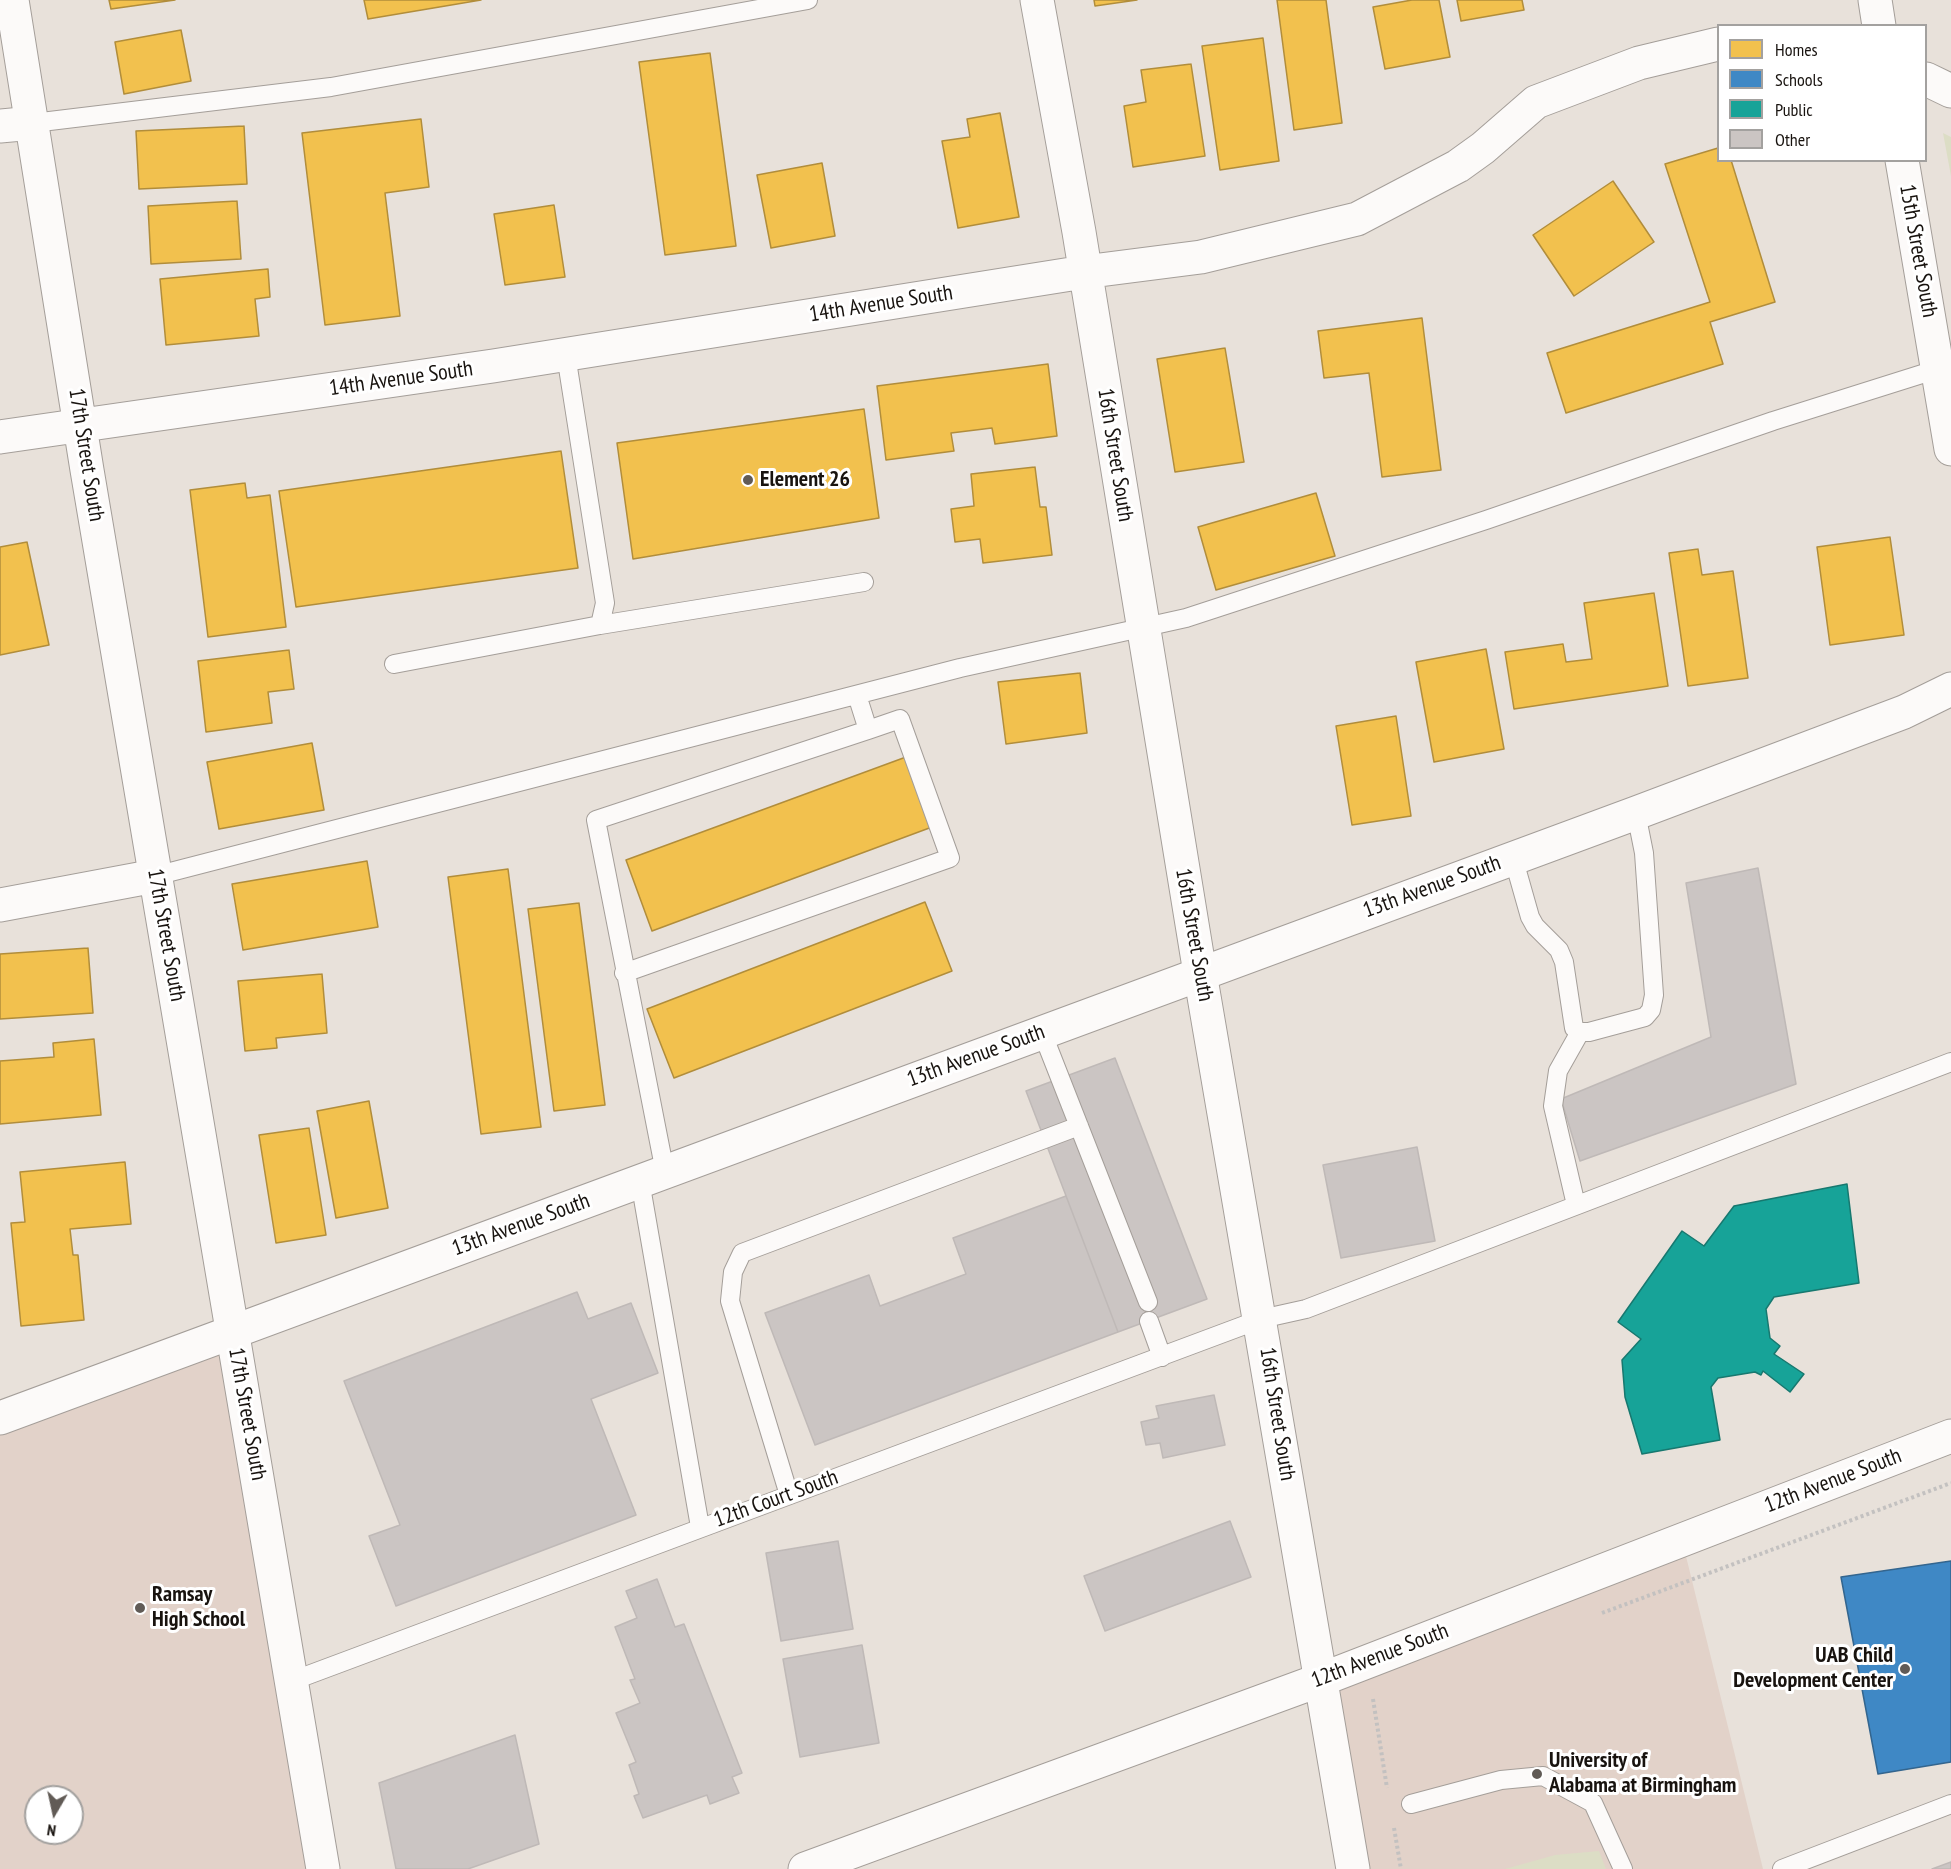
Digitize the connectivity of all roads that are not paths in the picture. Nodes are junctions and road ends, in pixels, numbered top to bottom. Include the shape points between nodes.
1 (12, 0) edge
2 (808, 0) edge
3 (1037, 0) edge
4 (1875, 0) edge
5 (1879, 24) edge
6 (1717, 44) edge
7 (1927, 79) edge
8 (1951, 91) edge
9 (33, 123) junction
10 (0, 126) edge
11 (1902, 162) edge
12 (1084, 272) junction
13 (566, 355) junction
14 (1938, 369) junction
15 (81, 425) junction
16 (0, 436) edge
17 (1951, 449) edge
18 (864, 582) dead end
19 (600, 625) junction
20 (1143, 625) junction
21 (394, 664) dead end
22 (1951, 689) edge
23 (857, 695) junction
24 (868, 730) junction
25 (1636, 813) junction
26 (1514, 856) junction
27 (155, 876) junction
28 (0, 905) edge
29 (624, 973) junction
30 (1200, 973) junction
31 (1042, 1032) junction
32 (1580, 1032) junction
33 (1951, 1062) edge
34 (1079, 1126) junction
35 (652, 1177) junction
36 (1576, 1205) junction
37 (1148, 1302) dead end
38 (1261, 1319) junction
39 (1149, 1321) dead end
40 (233, 1330) junction
41 (1162, 1357) junction
42 (0, 1418) edge
43 (1951, 1436) edge
44 (789, 1495) junction
45 (700, 1527) junction
46 (1320, 1680) junction
47 (292, 1681) junction
48 (1411, 1804) dead end
49 (1951, 1804) edge
50 (323, 1869) edge
51 (805, 1869) edge
52 (1353, 1869) edge
53 (1623, 1869) edge
54 (1782, 1869) edge

1 - 9 street, 17th Street South
2 - 9 lane via 331,87
3 - 12 street, 16th Street South
4 - 5 street
6 - 12 street, 14th Avenue South via 1639,63 1536,102 1458,166 1357,219 1201,257
7 - 8 street
9 - 10 street
9 - 15 street, 17th Street South
11 - 14 street, 15th Street South
12 - 13 street, 14th Avenue South
12 - 20 street, 16th Street South
13 - 15 street, 14th Avenue South
13 - 19 lane via 605,603
14 - 17 street, 15th Street South
14 - 20 lane via 1186,618
15 - 16 street, 14th Avenue South
15 - 27 street, 17th Street South
18 - 19 lane
19 - 21 lane
20 - 23 lane
20 - 30 street, 16th Street South
22 - 25 street, 13th Avenue South via 1904,712
23 - 24 lane
23 - 27 lane
24 - 29 lane via 596,820
24 - 29 lane via 900,719 950,858
25 - 26 street, 13th Avenue South
25 - 32 lane via 1644,853 1653,1002 1645,1017
26 - 30 street, 13th Avenue South
26 - 32 lane via 1530,917 1559,950 1564,962 1571,1022
27 - 28 street
27 - 40 street, 17th Street South
29 - 35 lane
30 - 31 street, 13th Avenue South
30 - 38 street, 16th Street South
31 - 34 lane
31 - 35 street, 13th Avenue South
32 - 36 lane via 1558,1071 1552,1106
33 - 36 lane, 12th Court South
34 - 37 lane
34 - 44 lane via 742,1253 733,1272 730,1301
35 - 40 street, 13th Avenue South
35 - 45 lane
36 - 38 lane, 12th Court South via 1306,1310
38 - 41 lane, 12th Court South
38 - 46 street, 16th Street South
39 - 41 lane
40 - 42 street, 13th Avenue South
40 - 47 street, 17th Street South
41 - 44 lane, 12th Court South
43 - 46 street, 12th Avenue South
44 - 45 lane, 12th Court South
45 - 47 lane, 12th Court South
46 - 51 street, 12th Avenue South
46 - 52 street, 16th Street South
47 - 50 street, 17th Street South
48 - 53 lane via 1501,1780 1544,1776 1593,1803
49 - 54 lane

